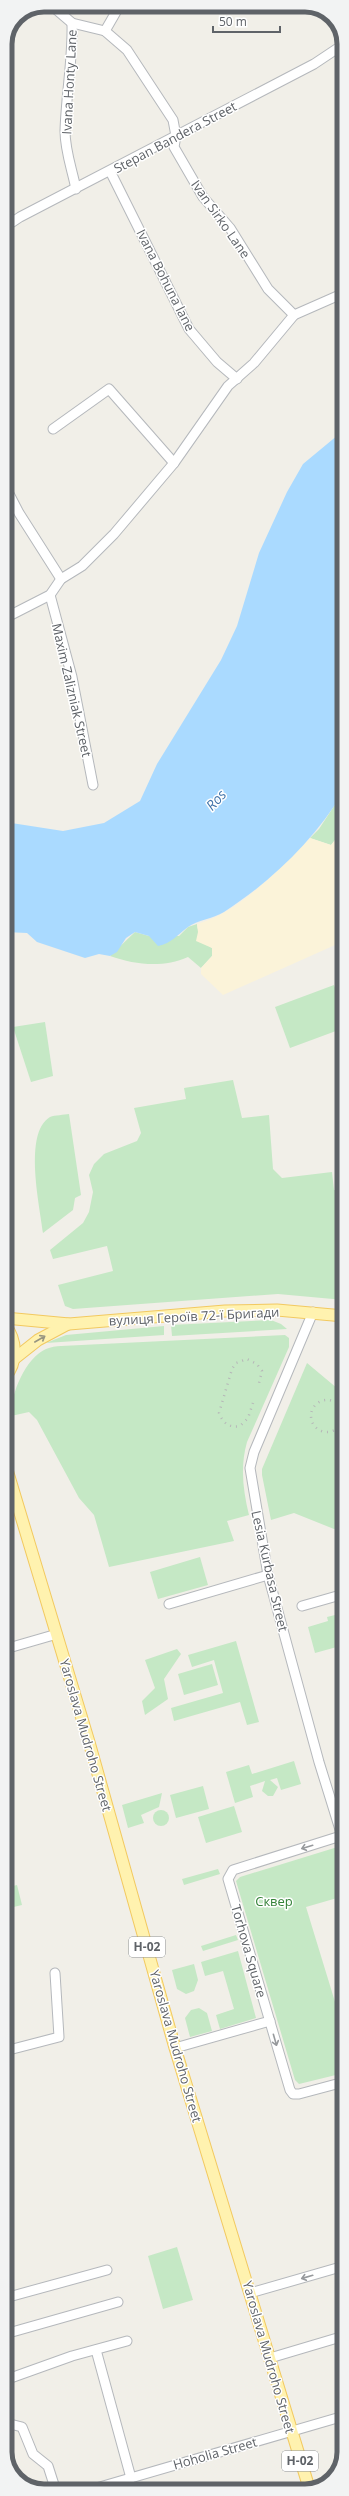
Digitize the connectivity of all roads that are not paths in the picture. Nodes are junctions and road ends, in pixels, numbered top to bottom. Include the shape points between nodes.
1 (59, 12) edge
2 (116, 12) edge
3 (72, 23) junction
4 (106, 31) junction
5 (337, 49) edge
6 (176, 136) junction
7 (110, 171) junction
8 (76, 188) junction
9 (12, 222) edge
10 (337, 296) edge
11 (294, 315) junction
12 (237, 378) junction
13 (53, 429) dead end
14 (174, 463) junction
15 (12, 500) edge
16 (61, 579) junction
17 (50, 595) junction
18 (12, 614) edge
19 (93, 784) dead end
20 (314, 1312) junction
21 (337, 1315) edge
22 (12, 1319) edge
23 (69, 1324) junction
24 (12, 1337) edge
25 (14, 1359) junction
26 (12, 1364) edge
27 (12, 1486) edge
28 (268, 1575) junction
29 (337, 1596) edge
30 (169, 1604) dead end
31 (302, 1606) dead end
32 (57, 1634) junction
33 (12, 1647) edge
34 (337, 1817) edge
35 (337, 1837) edge
36 (55, 1973) dead end
37 (270, 2022) junction
38 (175, 2048) junction
39 (12, 2049) edge
40 (337, 2084) edge
41 (337, 2268) edge
42 (107, 2270) dead end
43 (250, 2293) junction
44 (12, 2296) edge
45 (118, 2302) dead end
46 (12, 2332) edge
47 (337, 2338) edge
48 (127, 2341) dead end
49 (96, 2350) junction
50 (270, 2358) junction
51 (12, 2377) edge
52 (337, 2418) edge
53 (12, 2424) edge
54 (291, 2431) junction
55 (131, 2478) junction
56 (54, 2484) edge
57 (123, 2484) edge
58 (308, 2484) edge

1 - 3 street, Ivana Honty Lane
2 - 4 street
3 - 4 street, Ivana Honty Lane
3 - 8 street, Ivana Honty Lane via 73,49 65,132 68,158
4 - 6 street, Ivan Sirko Lane via 127,50 143,72 173,120
5 - 6 street, Stepan Bandera Street via 314,64
6 - 7 street, Stepan Bandera Street
6 - 11 street, Ivan Sirko Lane via 174,147 203,197 230,228 268,290
7 - 8 street, Stepan Bandera Street
7 - 12 street, Ivana Bohuna lane via 189,329 217,362
8 - 9 street, Stepan Bandera Street
10 - 11 street
11 - 12 street via 276,339
12 - 14 street via 218,399
13 - 14 street via 109,389
14 - 16 street via 114,534 82,566
15 - 16 street
16 - 17 street
17 - 18 street
17 - 19 street, Maxim Zalizniak Street via 72,677
20 - 21 main road, вулиця Героїв 72-ї Бригади
20 - 23 main road, вулиця Героїв 72-ї Бригади via 225,1311
20 - 28 street, Lesia Kurbasa Street via 254,1452 250,1468
22 - 23 main road, вулиця Героїв 72-ї Бригади
25 -> 23 main road, вулиця Героїв 72-ї Бригади via 38,1340
24 - 25 main road
25 - 26 main road
27 - 32 main road, Yaroslava Mudroho Street / Н-02
28 - 30 street
28 - 34 street, Lesia Kurbasa Street via 320,1767
29 - 31 street
32 - 33 street
32 - 38 main road, Yaroslava Mudroho Street / Н-02
35 -> 37 street, Torhova Square via 234,1870 229,1874 228,1879
36 - 39 street via 59,2037
37 - 38 street
37 -> 40 street, Torhova Square via 293,2094
38 - 43 main road, Yaroslava Mudroho Street / Н-02
41 -> 43 street
42 - 44 street
43 - 50 main road, Yaroslava Mudroho Street / Н-02
45 - 46 street
47 - 50 street
48 - 49 street
49 - 51 street
49 - 55 street
50 - 54 main road, Yaroslava Mudroho Street / Н-02
52 - 54 street, Hoholia Street
53 - 56 street via 22,2427 33,2454 48,2466
54 - 55 street, Hoholia Street
54 - 58 main road, Yaroslava Mudroho Street / Н-02
55 - 57 street, Hoholia Street

